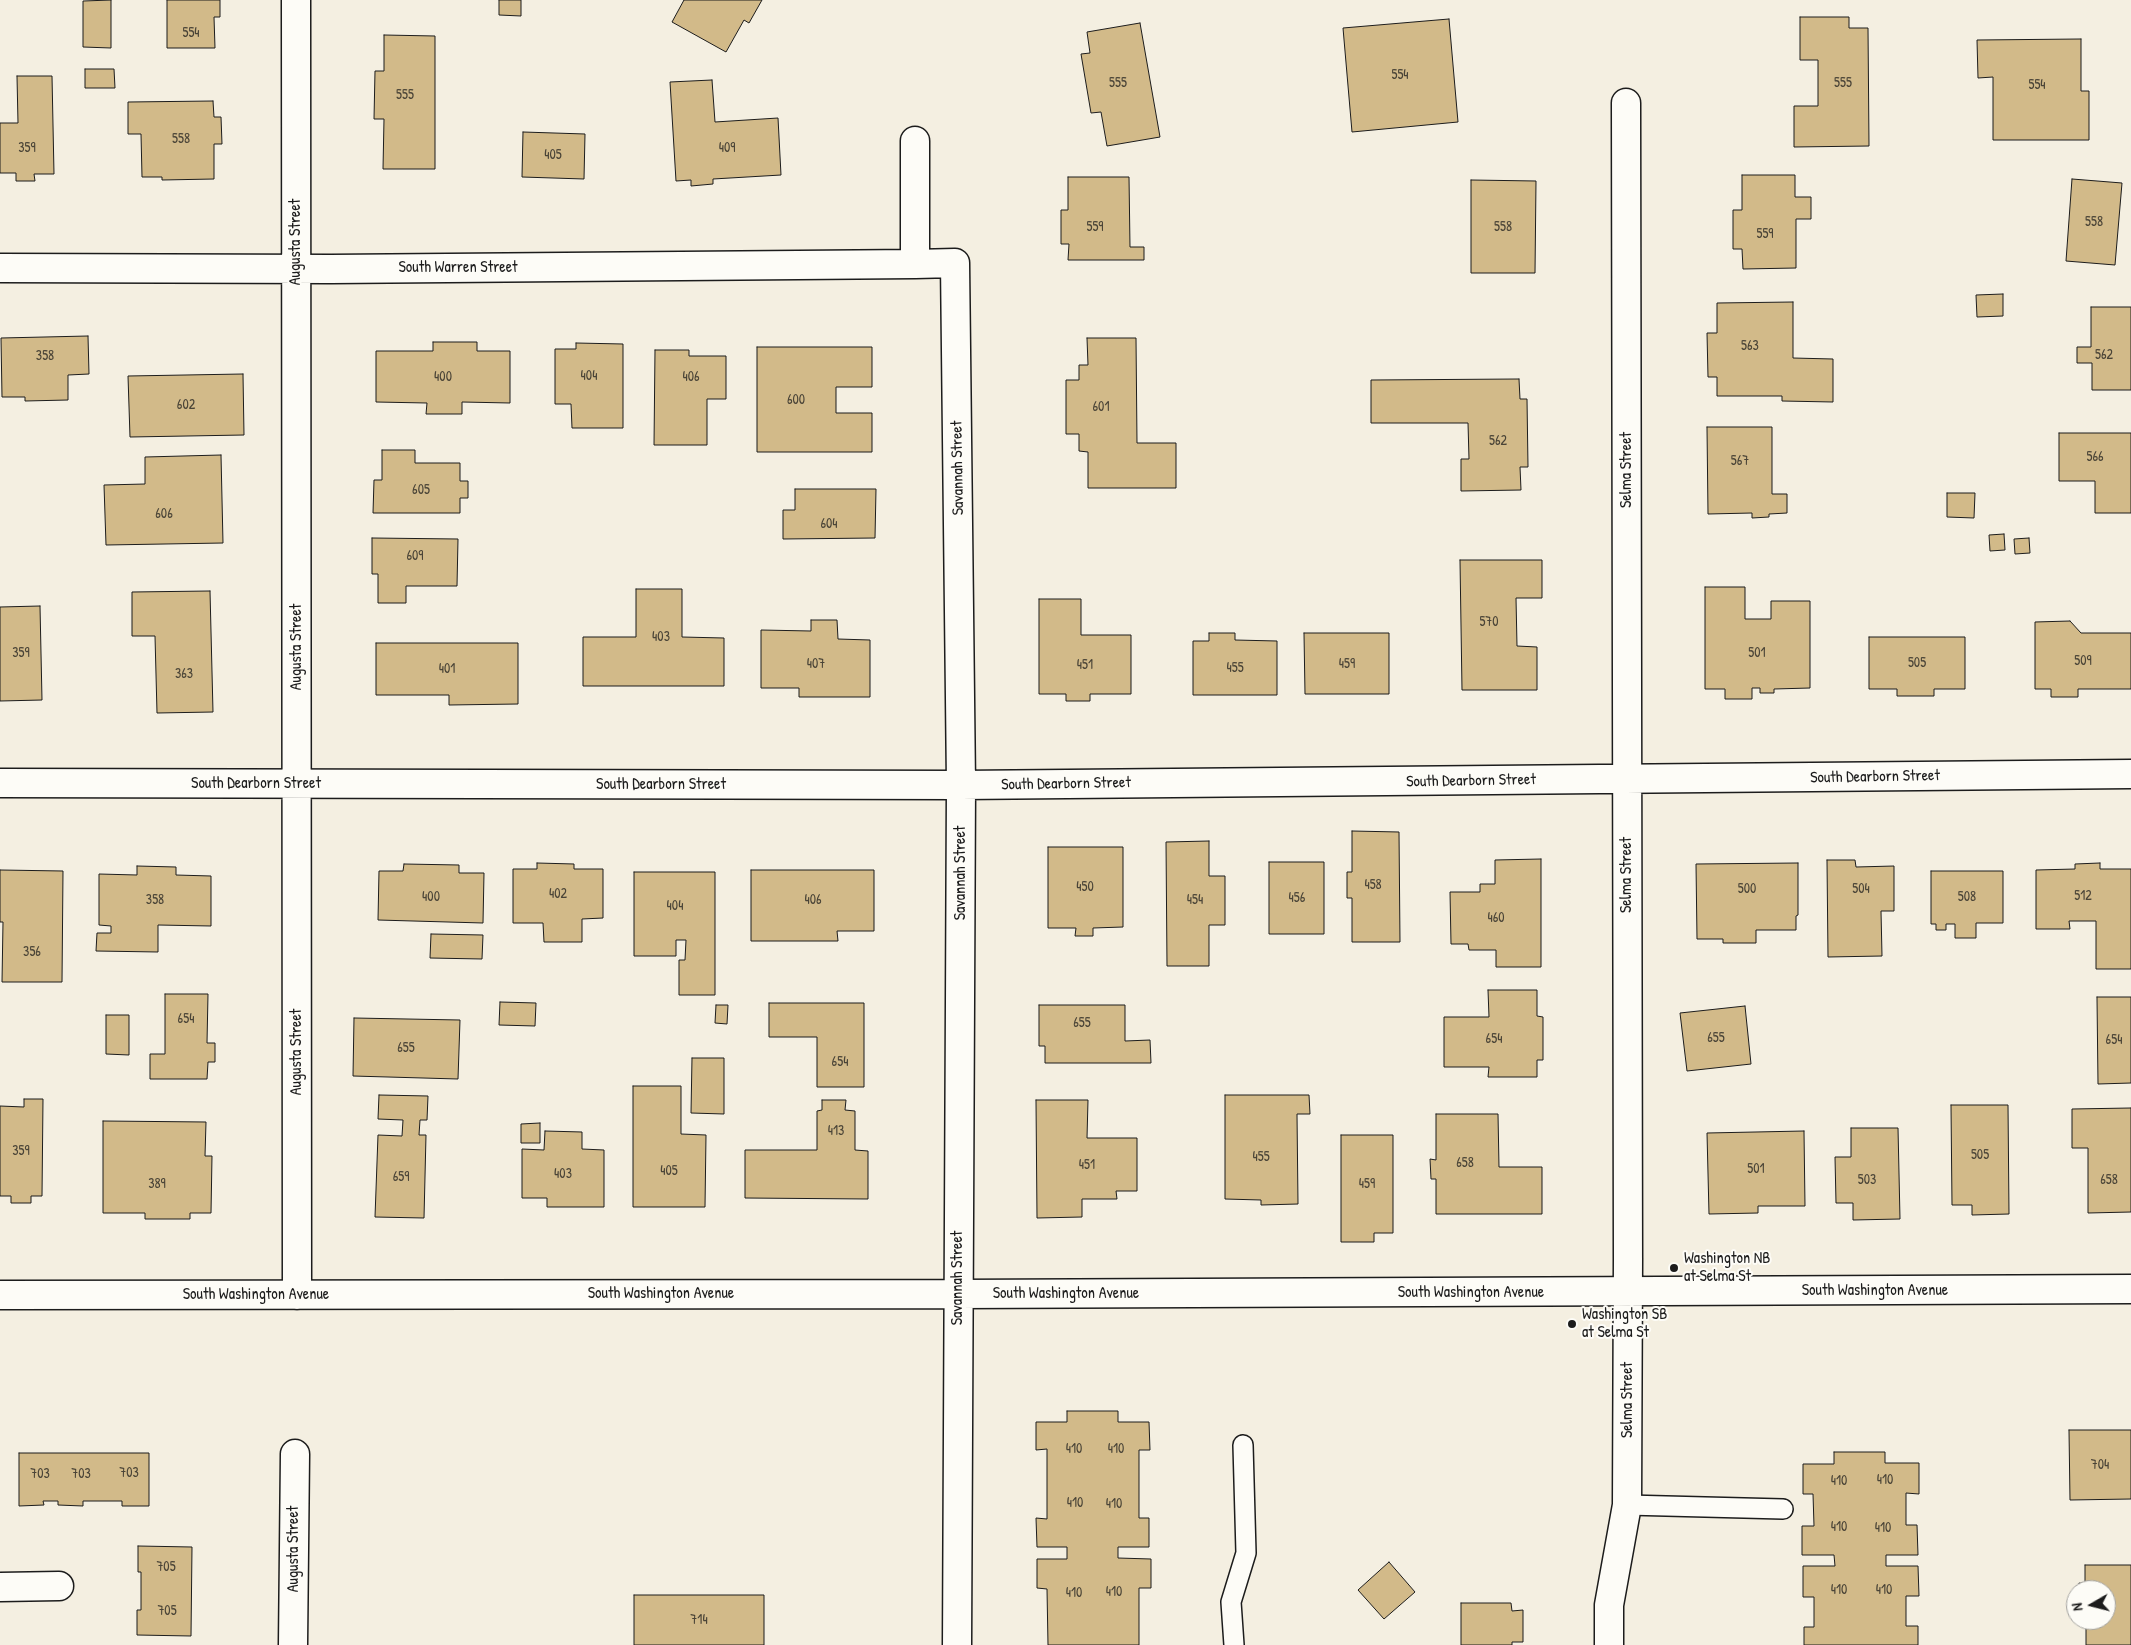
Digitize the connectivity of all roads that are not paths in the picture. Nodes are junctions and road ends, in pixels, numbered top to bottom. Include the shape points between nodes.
1 (296, 0) edge
2 (1626, 103) dead end
3 (915, 141) dead end
4 (915, 264) junction
5 (0, 268) edge
6 (296, 269) junction
7 (2131, 774) edge
8 (1627, 779) junction
9 (0, 783) edge
10 (297, 783) junction
11 (961, 785) junction
12 (2131, 1289) edge
13 (1628, 1292) junction
14 (958, 1294) junction
15 (0, 1295) edge
16 (298, 1295) junction
17 (1243, 1445) dead end
18 (295, 1454) dead end
19 (1627, 1505) junction
20 (1783, 1509) dead end
21 (59, 1586) dead end
22 (0, 1587) edge
23 (294, 1645) edge
24 (956, 1645) edge
25 (1234, 1645) edge
26 (1609, 1645) edge

1 - 6 street, Augusta Street
2 - 8 street, Selma Street
3 - 4 street
4 - 6 street, South Warren Street
4 - 11 street, Savannah Street via 955,264
5 - 6 street, South Warren Street
6 - 10 street, Augusta Street
7 - 8 street, South Dearborn Street
8 - 11 street, South Dearborn Street
8 - 13 street, Selma Street
9 - 10 street, South Dearborn Street
10 - 11 street, South Dearborn Street
10 - 16 street, Augusta Street
11 - 14 street, Savannah Street
12 - 13 street, South Washington Avenue
13 - 14 street, South Washington Avenue
13 - 19 street, Selma Street
14 - 16 street, South Washington Avenue
14 - 24 street, Savannah Street
15 - 16 street, South Washington Avenue
17 - 25 lane via 1246,1553 1231,1602
18 - 23 street, Augusta Street
19 - 20 lane
19 - 26 street, Selma Street via 1609,1605
21 - 22 street

